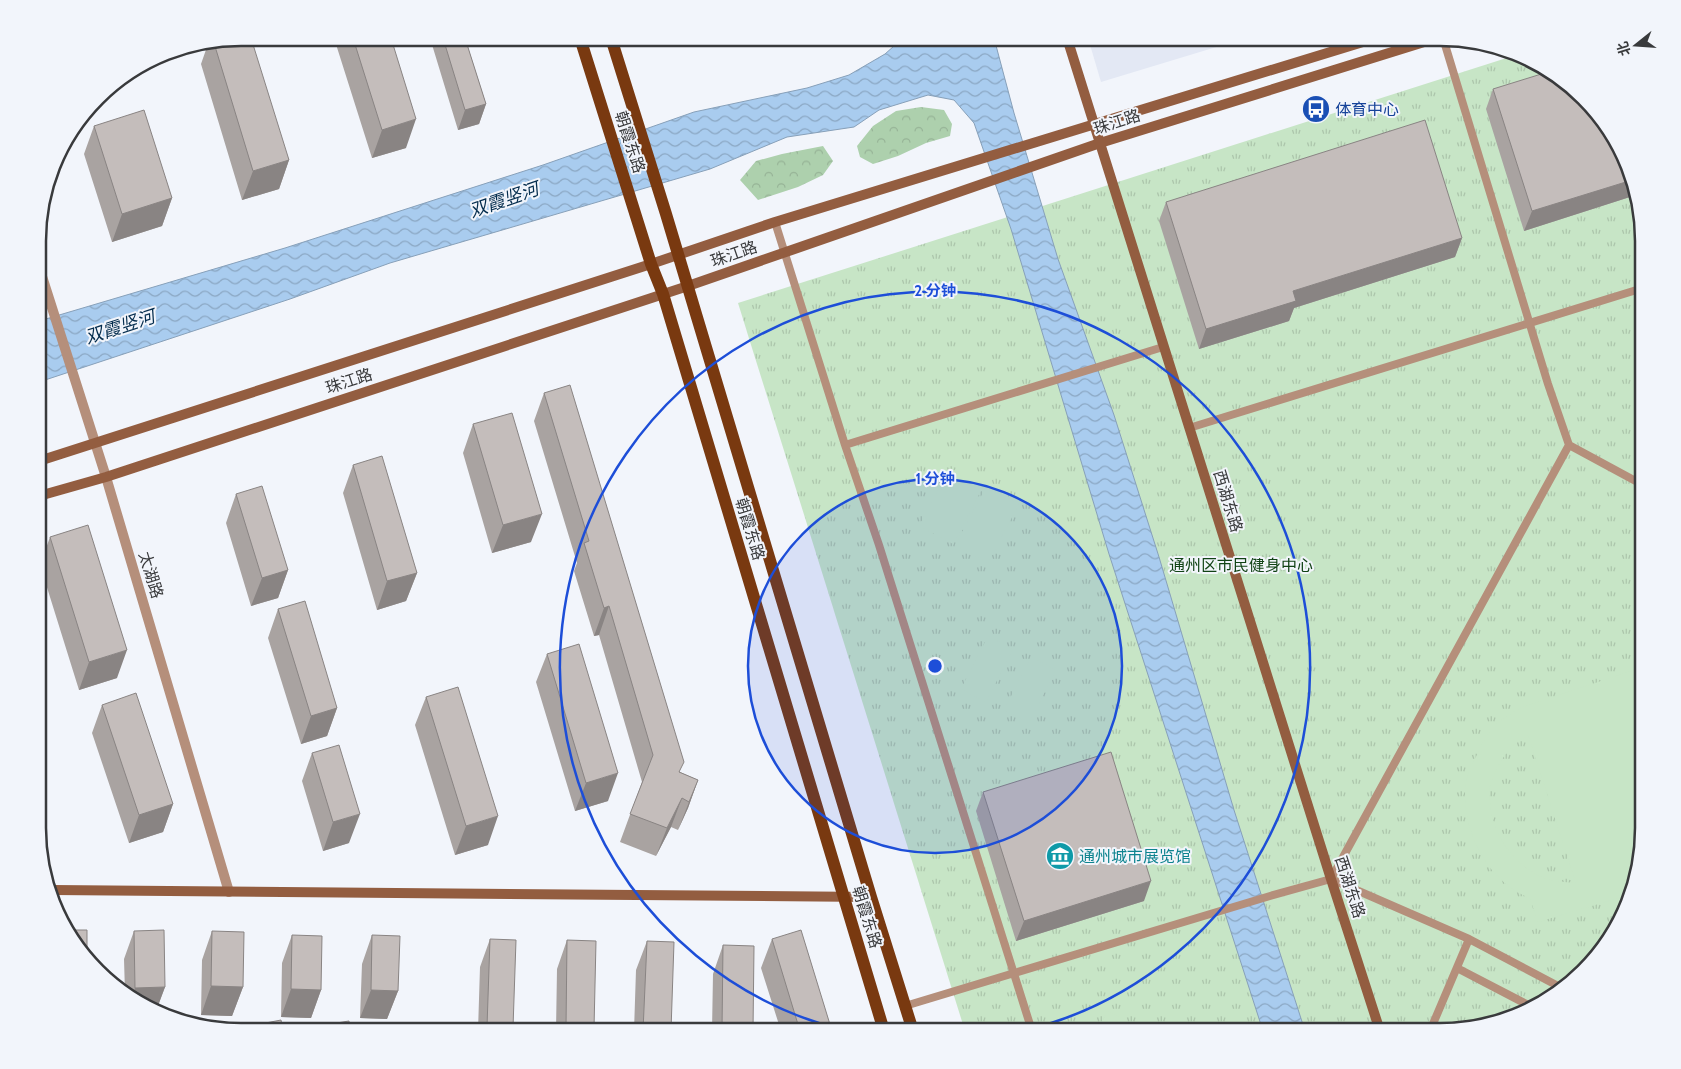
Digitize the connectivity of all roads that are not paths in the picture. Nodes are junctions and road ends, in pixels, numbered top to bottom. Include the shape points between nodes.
1 (583, 46) edge
2 (613, 46) edge
3 (1070, 46) edge
4 (1350, 46) edge
5 (1411, 46) edge
6 (1446, 47) edge
7 (1095, 124) junction
8 (1100, 143) junction
9 (775, 222) junction
10 (678, 255) junction
11 (651, 264) junction
12 (688, 286) junction
13 (46, 290) edge
14 (1635, 290) edge
15 (663, 294) junction
16 (1529, 323) junction
17 (1163, 347) junction
18 (1189, 428) junction
19 (95, 443) junction
20 (845, 445) junction
21 (1569, 445) junction
22 (46, 458) edge
23 (106, 477) junction
24 (1635, 481) edge
25 (46, 494) edge
26 (1330, 879) junction
27 (57, 890) edge
28 (229, 892) junction
29 (844, 897) junction
30 (871, 897) junction
31 (1470, 939) junction
32 (1457, 968) junction
33 (1014, 973) junction
34 (1555, 984) edge
35 (1525, 1003) edge
36 (905, 1006) junction
37 (882, 1023) edge
38 (910, 1023) edge
39 (1030, 1023) edge
40 (1377, 1023) edge
41 (1434, 1023) edge

1 - 11 main road, 朝霞东路
2 - 10 main road, 朝霞东路
3 - 7 street, 西湖东路
4 - 7 street, 珠江路
5 - 8 street, 珠江路
6 - 16 lane
7 - 8 street, 西湖东路
7 - 9 street, 珠江路
8 - 12 street, 珠江路
8 - 17 street, 西湖东路
9 - 10 street, 珠江路
9 - 20 lane
10 - 11 street, 珠江路
10 - 12 main road, 朝霞东路
11 - 15 main road, 朝霞东路
11 - 19 street, 珠江路
12 - 15 street, 珠江路
12 - 30 main road, 朝霞东路
13 - 19 street, 太湖路
14 - 16 lane
15 - 23 street, 珠江路
15 - 29 main road, 朝霞东路
16 - 18 lane
16 - 21 lane
17 - 18 street, 西湖东路
17 - 20 lane
18 - 26 street, 西湖东路
19 - 22 street, 珠江路
19 - 23 street, 太湖路
20 - 33 lane
21 - 24 lane
21 - 26 lane
23 - 25 street, 珠江路
23 - 28 street, 太湖路
26 - 31 lane
26 - 33 lane
26 - 40 street, 西湖东路
27 - 28 street
28 - 29 street
29 - 30 street
29 - 37 main road, 朝霞东路
30 - 36 main road, 朝霞东路
31 - 32 lane
31 - 34 lane
32 - 35 lane
32 - 41 lane
33 - 36 lane
33 - 39 lane
36 - 38 main road, 朝霞东路

